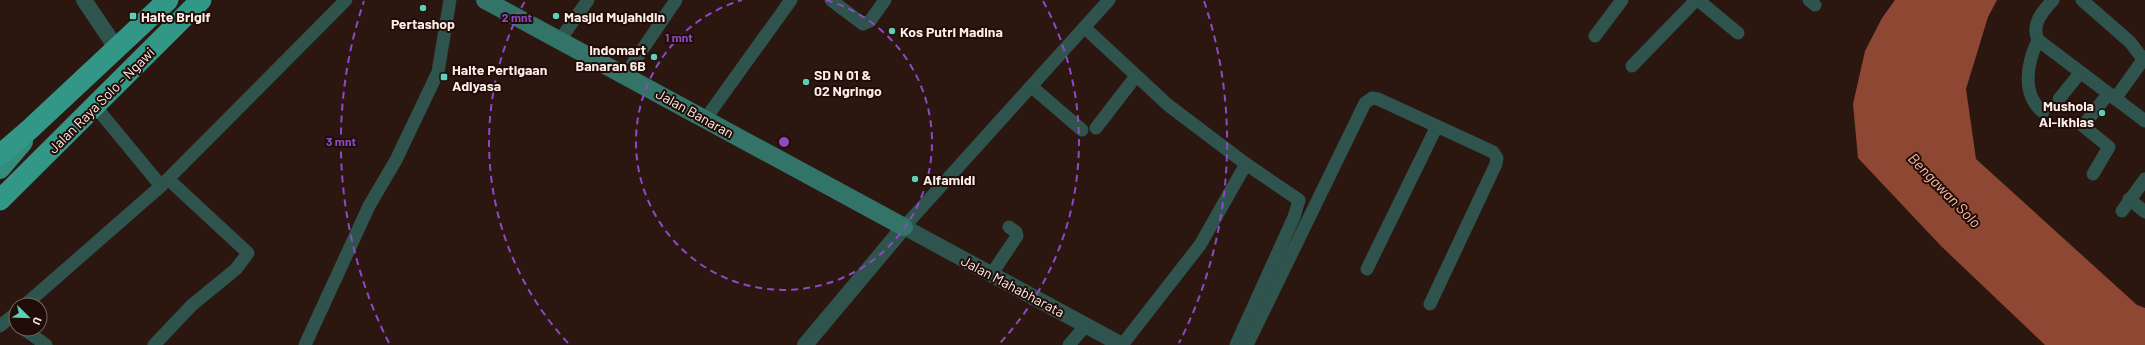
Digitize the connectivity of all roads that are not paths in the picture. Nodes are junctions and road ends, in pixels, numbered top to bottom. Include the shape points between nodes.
1 (84, 0) edge
2 (168, 0) edge
3 (202, 0) edge
4 (346, 0) edge
5 (450, 0) edge
6 (485, 0) edge
7 (588, 0) edge
8 (676, 0) edge
9 (791, 0) edge
10 (832, 0) edge
11 (885, 0) edge
12 (1109, 0) edge
13 (1622, 0) edge
14 (1697, 0) edge
15 (2053, 0) edge
16 (2082, 0) edge
17 (1085, 28) junction
18 (1738, 33) dead end
19 (1595, 36) dead end
20 (560, 40) junction
21 (2038, 40) junction
22 (117, 49) junction
23 (2144, 58) edge
24 (1632, 66) dead end
25 (2080, 73) junction
26 (625, 75) junction
27 (1136, 76) junction
28 (1032, 87) junction
29 (2111, 97) junction
30 (2059, 99) dead end
31 (95, 106) junction
32 (2043, 112) dead end
33 (706, 118) junction
34 (2145, 121) edge
35 (1437, 126) junction
36 (1096, 128) dead end
37 (30, 130) junction
38 (1082, 130) dead end
39 (51, 150) junction
40 (0, 155) edge
41 (1246, 164) junction
42 (0, 169) edge
43 (2093, 174) dead end
44 (2145, 179) edge
45 (165, 182) junction
46 (0, 187) edge
47 (2129, 199) junction
48 (0, 200) edge
49 (2122, 211) dead end
50 (2145, 212) edge
51 (904, 227) junction
52 (1009, 227) dead end
53 (1366, 269) dead end
54 (991, 275) junction
55 (34, 297) edge
56 (1430, 304) dead end
57 (1086, 325) junction
58 (35, 337) edge
59 (46, 345) edge
60 (154, 345) edge
61 (305, 345) edge
62 (805, 345) edge
63 (1069, 345) edge
64 (1122, 345) edge
65 (1236, 345) edge
66 (1247, 345) edge

1 - 22 street
2 - 22 highway, Jalan Raya Solo - Ngawi
3 - 31 highway, Jalan Raya Solo - Ngawi
4 - 45 street
5 - 61 street via 438,72 396,160 369,206
6 - 20 main road, Jalan Banaran
7 - 20 street
8 - 26 street
9 - 33 street
10 - 11 street via 863,24 870,21
12 - 17 street
13 - 19 street
14 - 18 street
14 - 24 street
15 - 21 street via 2036,24
16 - 23 street via 2130,42
17 - 27 street
17 - 28 street
20 - 26 main road, Jalan Banaran
21 - 25 street
21 - 32 street via 2029,69 2029,93
22 - 37 highway, Jalan Raya Solo - Ngawi
23 - 29 street
25 - 29 street
25 - 30 street
26 - 33 main road, Jalan Banaran
27 - 36 street
27 - 41 street via 1168,105
28 - 38 street
28 - 51 street
29 - 34 street
29 - 43 street via 2083,126 2109,146
31 - 39 highway, Jalan Raya Solo - Ngawi
31 - 45 street
33 - 51 main road, Jalan Banaran
35 - 53 street
35 - 56 street via 1493,152 1497,158
35 - 66 street via 1378,99 1368,99
37 - 40 highway, Jalan Raya Solo - Ngawi
37 - 42 main road
39 - 46 main road via 30,160
39 - 48 highway, Jalan Raya Solo - Ngawi
41 - 64 street via 1200,245
41 - 65 street via 1296,197 1299,204
44 - 47 street
45 - 55 street
45 - 60 street via 248,253 236,269 206,292
47 - 49 street
47 - 50 street
51 - 54 street, Jalan Mahabharata
51 - 62 street
52 - 54 street via 1017,236
54 - 57 street, Jalan Mahabharata
57 - 63 street
57 - 64 street, Jalan Mahabharata
58 - 59 street

